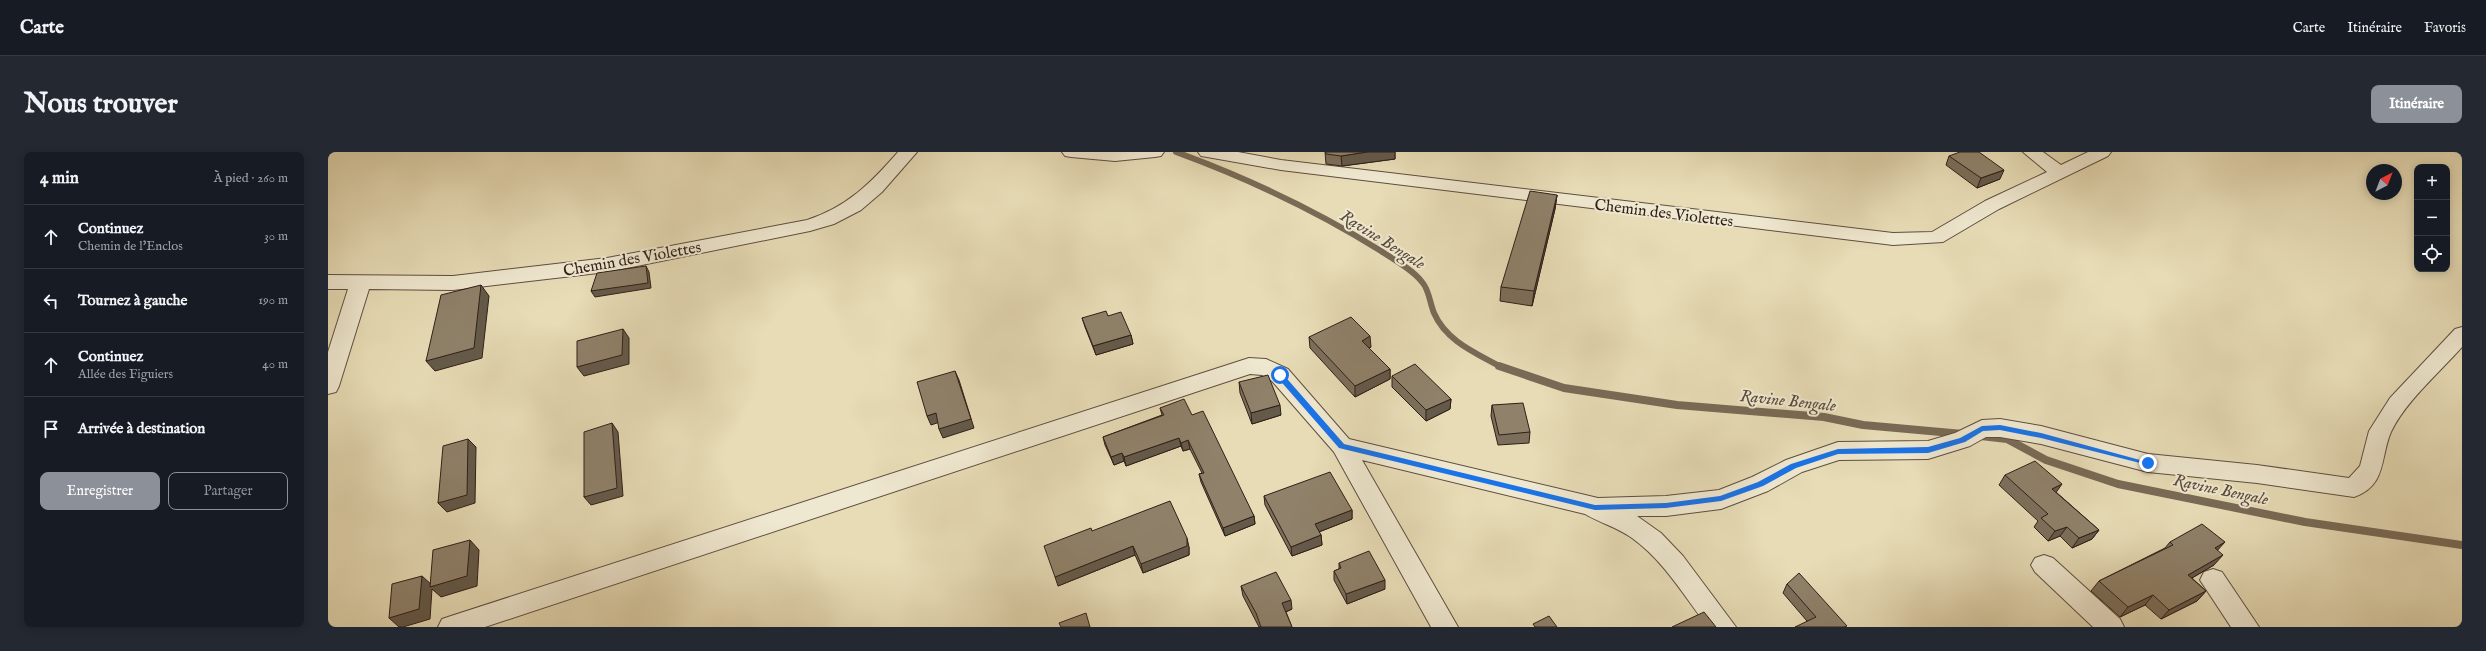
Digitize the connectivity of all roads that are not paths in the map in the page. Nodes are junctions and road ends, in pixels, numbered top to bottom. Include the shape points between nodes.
1 (908, 152) edge
2 (1071, 152) edge
3 (1155, 152) edge
4 (1207, 152) edge
5 (2032, 152) edge
6 (2102, 152) edge
7 (1280, 159) edge
8 (2059, 172) junction
9 (328, 282) edge
10 (360, 284) junction
11 (2462, 334) edge
12 (328, 386) edge
13 (1342, 446) junction
14 (1595, 508) junction
15 (2044, 565) dead end
16 (2213, 580) dead end
17 (451, 627) edge
18 (1445, 627) edge
19 (1723, 627) edge
20 (2111, 627) edge
21 (2246, 627) edge

1 - 10 street, Chemin des Violettes via 860,203 831,219 810,225 607,265 453,283
2 - 3 street via 1115,156
4 - 7 street, Chemin des Violettes
5 - 8 street
6 - 8 street, Chemin des Violettes
7 - 8 street, Chemin des Violettes via 1893,239 1936,238 1992,205
9 - 10 street, Chemin des Violettes
10 - 12 street
11 - 14 street via 2398,404 2380,431 2371,470 2354,488 2257,474 2148,463 2041,435 2000,428 1982,429 1962,440 1928,450 1838,452 1794,466 1760,484 1721,498 1666,506
13 - 14 street
13 - 17 street via 1280,375 1266,367 1249,366
13 - 18 street
14 - 19 street via 1642,531 1671,560
15 - 20 street
16 - 21 street

